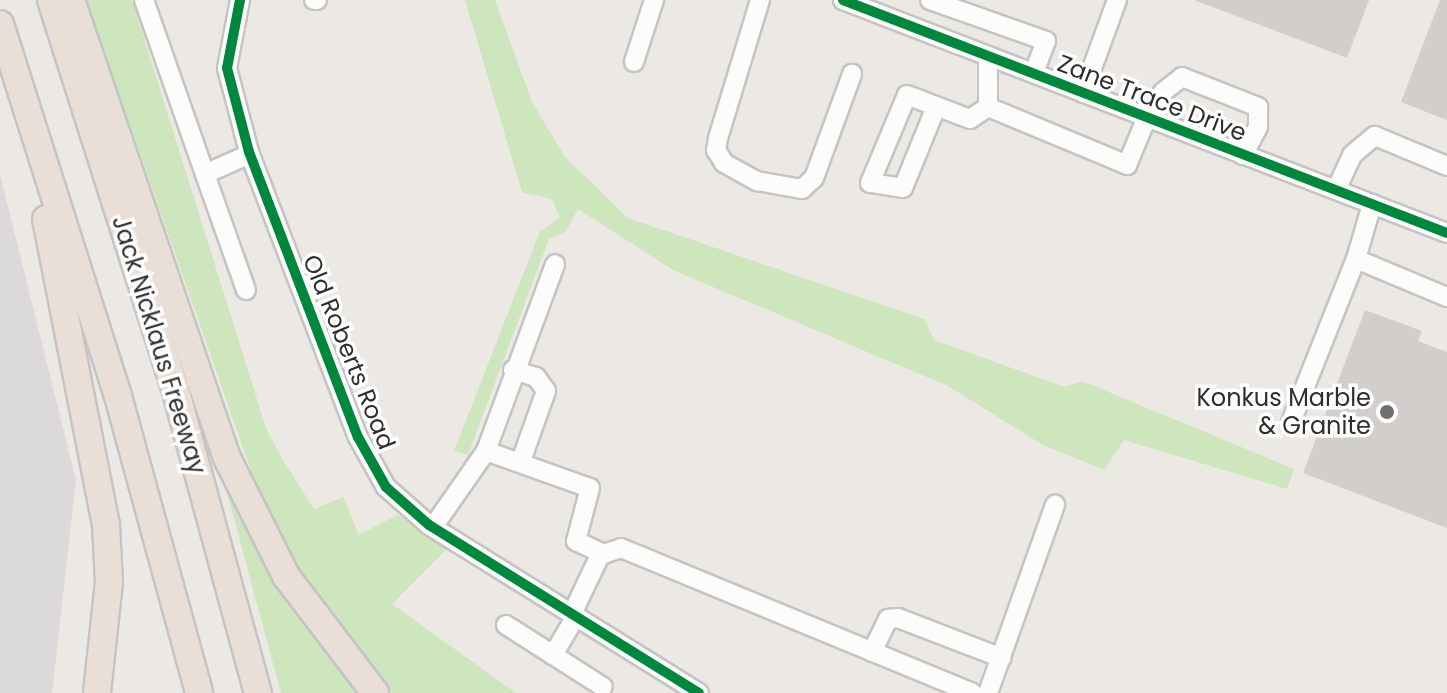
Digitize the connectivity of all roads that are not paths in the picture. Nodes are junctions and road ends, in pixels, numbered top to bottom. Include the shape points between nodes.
1 (51, 0) edge
2 (71, 0) edge
3 (144, 0) edge
4 (654, 0) edge
5 (760, 0) edge
6 (843, 0) edge
7 (930, 0) edge
8 (1117, 0) edge
9 (238, 5) edge
10 (0, 24) edge
11 (920, 30) junction
12 (988, 56) junction
13 (634, 62) dead end
14 (12, 63) junction
15 (1034, 73) junction
16 (852, 74) dead end
17 (1083, 93) junction
18 (936, 107) junction
19 (988, 107) junction
20 (1151, 119) junction
21 (250, 154) junction
22 (1243, 155) junction
23 (1447, 166) edge
24 (205, 174) junction
25 (1336, 190) junction
26 (1372, 204) junction
27 (1447, 233) edge
28 (1356, 259) junction
29 (555, 264) dead end
30 (246, 290) dead end
31 (1447, 297) edge
32 (513, 370) junction
33 (1291, 422) dead end
34 (486, 451) junction
35 (521, 461) junction
36 (1055, 505) dead end
37 (433, 527) junction
38 (604, 554) junction
39 (574, 615) junction
40 (506, 625) dead end
41 (872, 652) junction
42 (553, 655) junction
43 (1002, 658) junction
44 (670, 685) edge
45 (603, 687) dead end
46 (97, 693) edge
47 (199, 693) edge
48 (258, 693) edge
49 (375, 693) edge
50 (699, 693) edge
51 (972, 693) edge
52 (988, 693) edge

1 - 48 highway, Jack Nicklaus Freeway via 175,388
2 - 49 highway via 227,458 286,576
3 - 24 street
4 - 13 street
5 - 16 street via 718,138 716,150 724,163 757,181 802,189 814,178
6 - 11 street, Zane Trace Drive
7 - 11 street
7 - 15 street via 1046,41
8 - 17 street
9 - 21 street, Old Roberts Road via 227,68
10 - 14 highway
11 - 12 street, Zane Trace Drive
12 - 15 street, Zane Trace Drive
12 - 19 street
14 - 46 highway via 100,476 109,582
14 - 47 highway via 118,396
15 - 17 street, Zane Trace Drive
17 - 20 street, Zane Trace Drive
18 - 18 street via 903,188 870,183 899,102 907,95
18 - 19 street via 970,119
19 - 20 street via 1127,165
20 - 22 street, Zane Trace Drive
20 - 22 street via 1163,92 1182,77 1258,107 1258,127
21 - 24 street
21 - 37 street, Old Roberts Road via 358,437 386,487
22 - 25 street, Zane Trace Drive
23 - 25 street via 1375,136 1352,155
24 - 30 street
25 - 26 street, Zane Trace Drive
26 - 27 street, Zane Trace Drive
26 - 28 street
28 - 31 street
28 - 33 street
29 - 32 street
32 - 34 street
32 - 35 street via 536,377 546,391
34 - 35 street
34 - 37 street via 462,495
35 - 38 street via 590,488 576,541
36 - 43 street
37 - 39 street, Old Roberts Road
38 - 39 street
38 - 41 street via 621,548
39 - 42 street
39 - 44 street, Old Roberts Road
40 - 42 street
41 - 43 street via 888,619 898,618
41 - 51 street
42 - 45 street
43 - 52 street
44 - 50 street, Old Roberts Road

